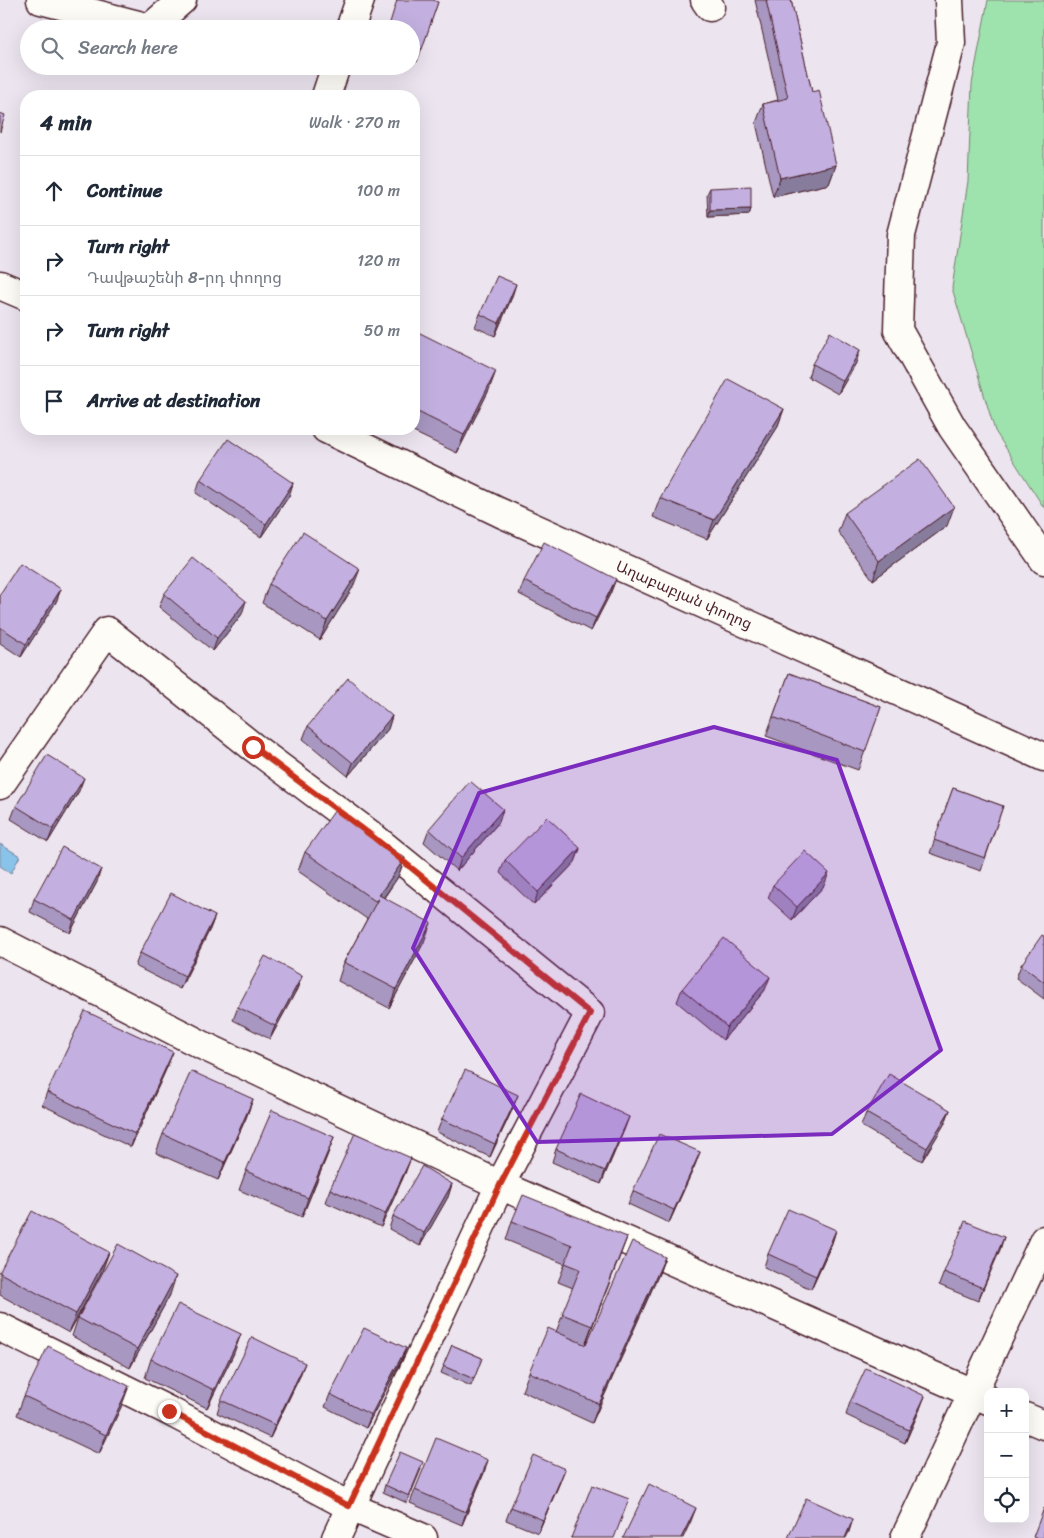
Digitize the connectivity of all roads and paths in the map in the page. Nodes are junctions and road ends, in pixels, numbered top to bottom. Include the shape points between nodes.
1 (42, 0) edge
2 (182, 0) edge
3 (360, 0) edge
4 (949, 0) edge
5 (119, 20) edge
6 (159, 20) edge
7 (353, 20) edge
8 (333, 75) edge
9 (328, 90) edge
10 (0, 285) edge
11 (20, 293) edge
12 (338, 435) edge
13 (1044, 560) edge
14 (1044, 757) edge
15 (0, 785) edge
16 (0, 941) edge
17 (500, 1185) junction
18 (1044, 1240) edge
19 (0, 1327) edge
20 (980, 1396) edge
21 (1029, 1419) edge
22 (1044, 1426) edge
23 (349, 1506) junction
24 (336, 1538) edge
25 (423, 1538) edge
26 (906, 1538) edge

1 - 5 street
2 - 6 street
3 - 7 street
4 - 13 street via 951,43 901,235 898,330 952,427
8 - 9 street
10 - 11 street
12 - 14 street, Աղաբաբյան փողոց via 501,513
15 - 17 street via 107,631 372,836 590,1013
16 - 17 street via 204,1046
17 - 20 street
17 - 23 street
18 - 20 street
19 - 23 street
20 - 26 street
21 - 22 street
23 - 24 street
23 - 25 street

